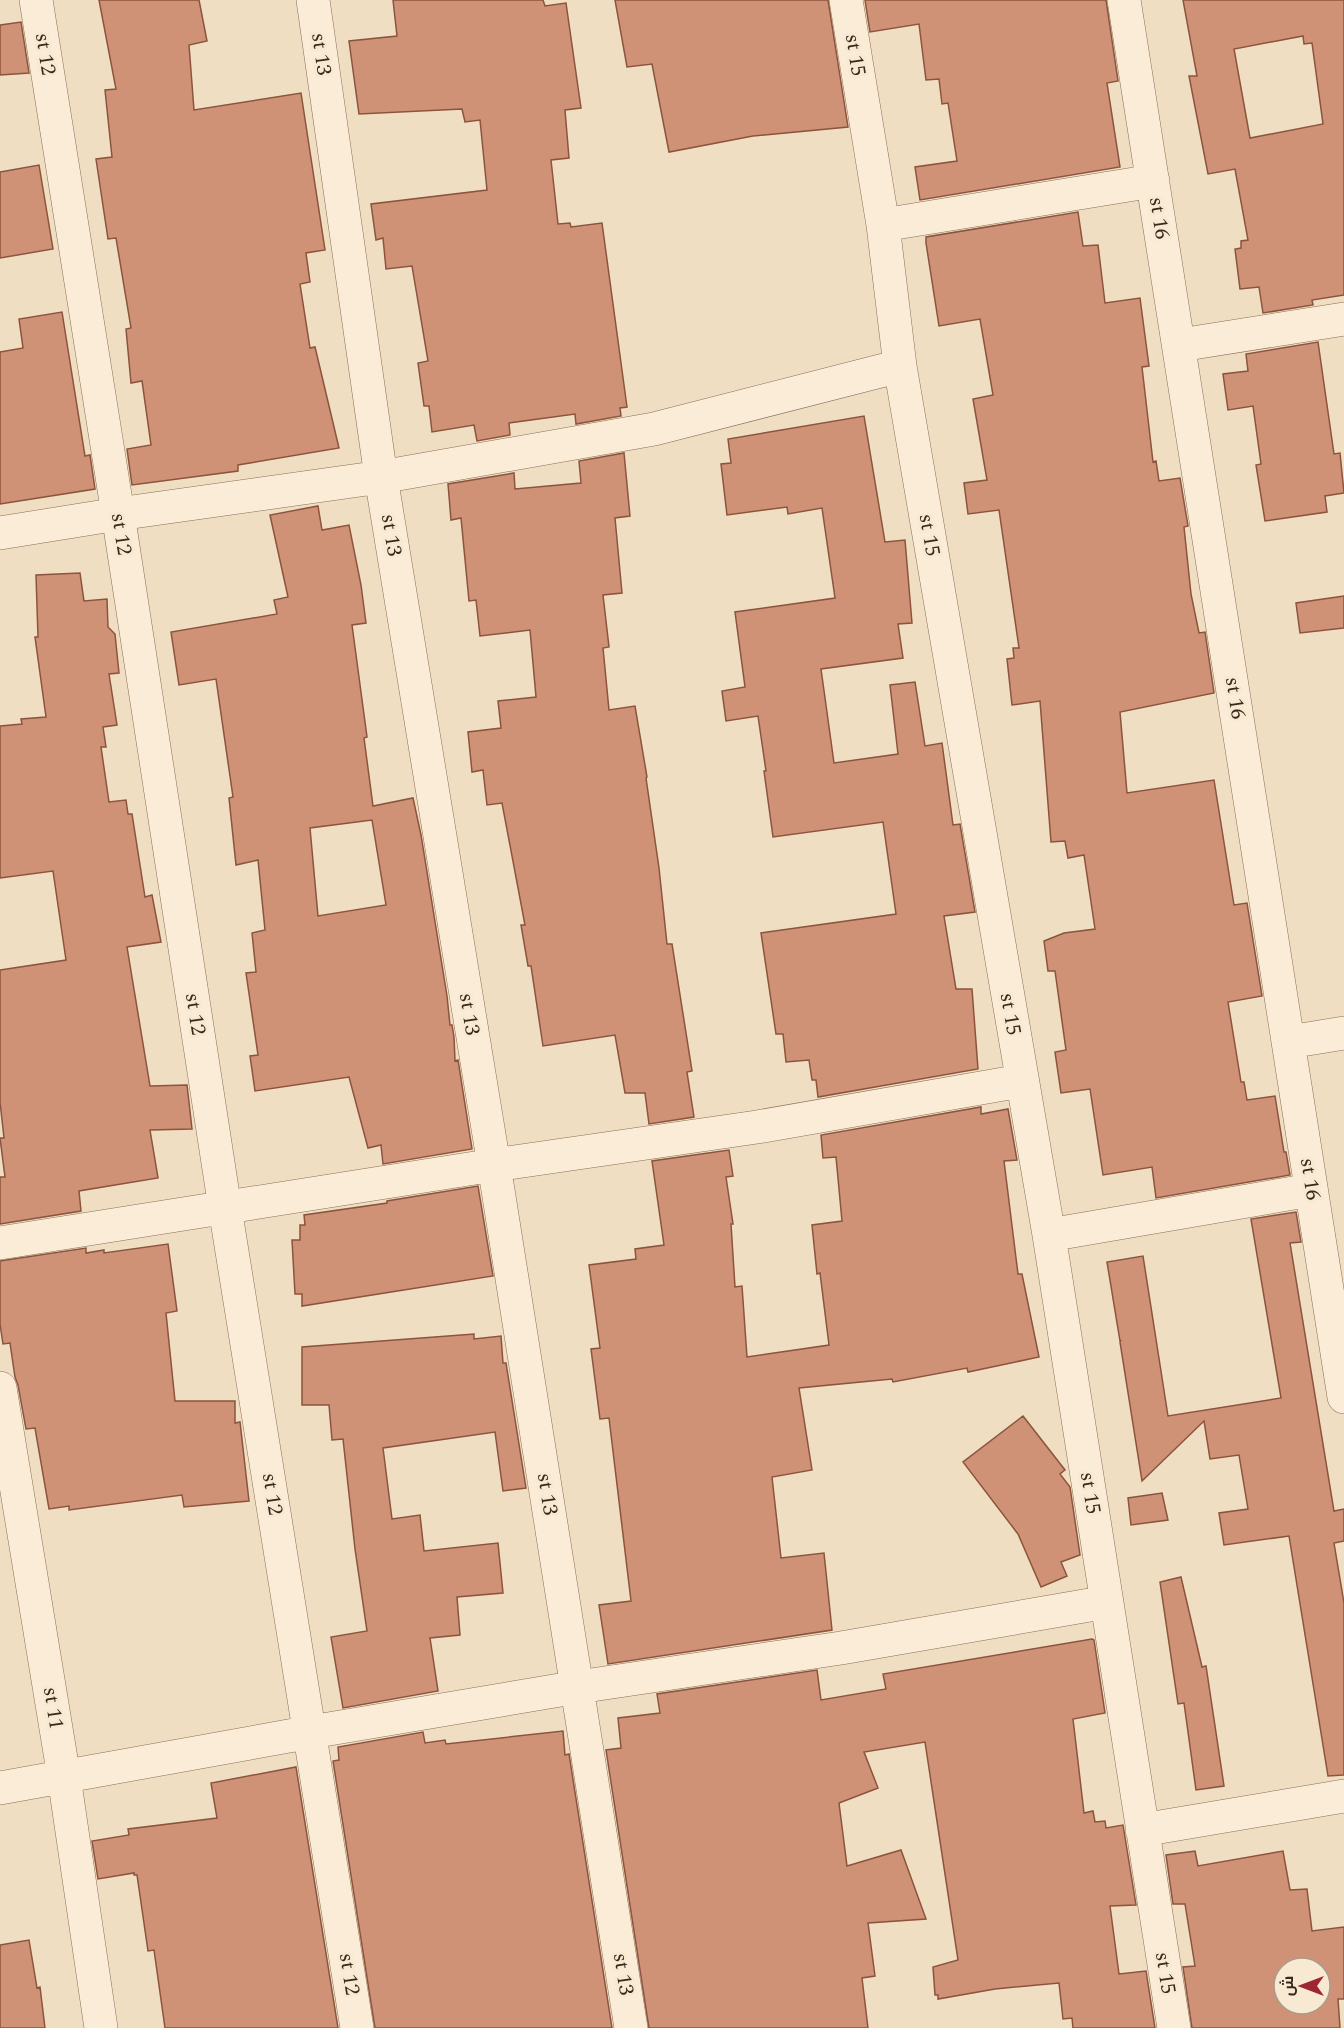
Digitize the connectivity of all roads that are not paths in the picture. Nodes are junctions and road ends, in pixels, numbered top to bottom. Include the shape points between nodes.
1 (36, 0) edge
2 (313, 0) edge
3 (846, 0) edge
4 (1124, 0) edge
5 (1153, 182) junction
6 (882, 225) junction
7 (1344, 319) edge
8 (1180, 345) junction
9 (900, 366) junction
10 (381, 477) junction
11 (118, 514) junction
12 (0, 533) edge
13 (1344, 1033) edge
14 (1289, 1042) junction
15 (1022, 1081) junction
16 (494, 1166) junction
17 (1311, 1190) junction
18 (225, 1208) junction
19 (1049, 1235) junction
20 (0, 1243) edge
21 (0, 1388) edge
22 (1344, 1397) edge
23 (1107, 1602) junction
24 (578, 1686) junction
25 (311, 1732) junction
26 (64, 1777) junction
27 (0, 1788) edge
28 (1344, 1796) edge
29 (1142, 1830) junction
30 (101, 2028) edge
31 (357, 2028) edge
32 (631, 2028) edge
33 (1174, 2028) edge

1 - 11 street, st 12
2 - 10 street, st 13
3 - 6 street, st 15
4 - 5 street, st 16
5 - 6 street
5 - 8 street, st 16
6 - 9 street, st 15
7 - 8 street
8 - 14 street, st 16
9 - 10 street via 654,429
9 - 15 street, st 15
10 - 11 street
10 - 16 street, st 13
11 - 12 street
11 - 18 street, st 12
13 - 14 street
14 - 17 street, st 16
15 - 16 street
15 - 19 street, st 15
16 - 18 street
16 - 24 street, st 13
17 - 19 street
17 - 22 street, st 16
18 - 20 street
18 - 25 street, st 12
19 - 23 street, st 15
21 - 26 street, st 11
23 - 24 street via 841,1648
23 - 29 street, st 15
24 - 25 street
24 - 32 street, st 13
25 - 26 street
25 - 31 street, st 12
26 - 27 street
26 - 30 street, st 11
28 - 29 street
29 - 33 street, st 15

